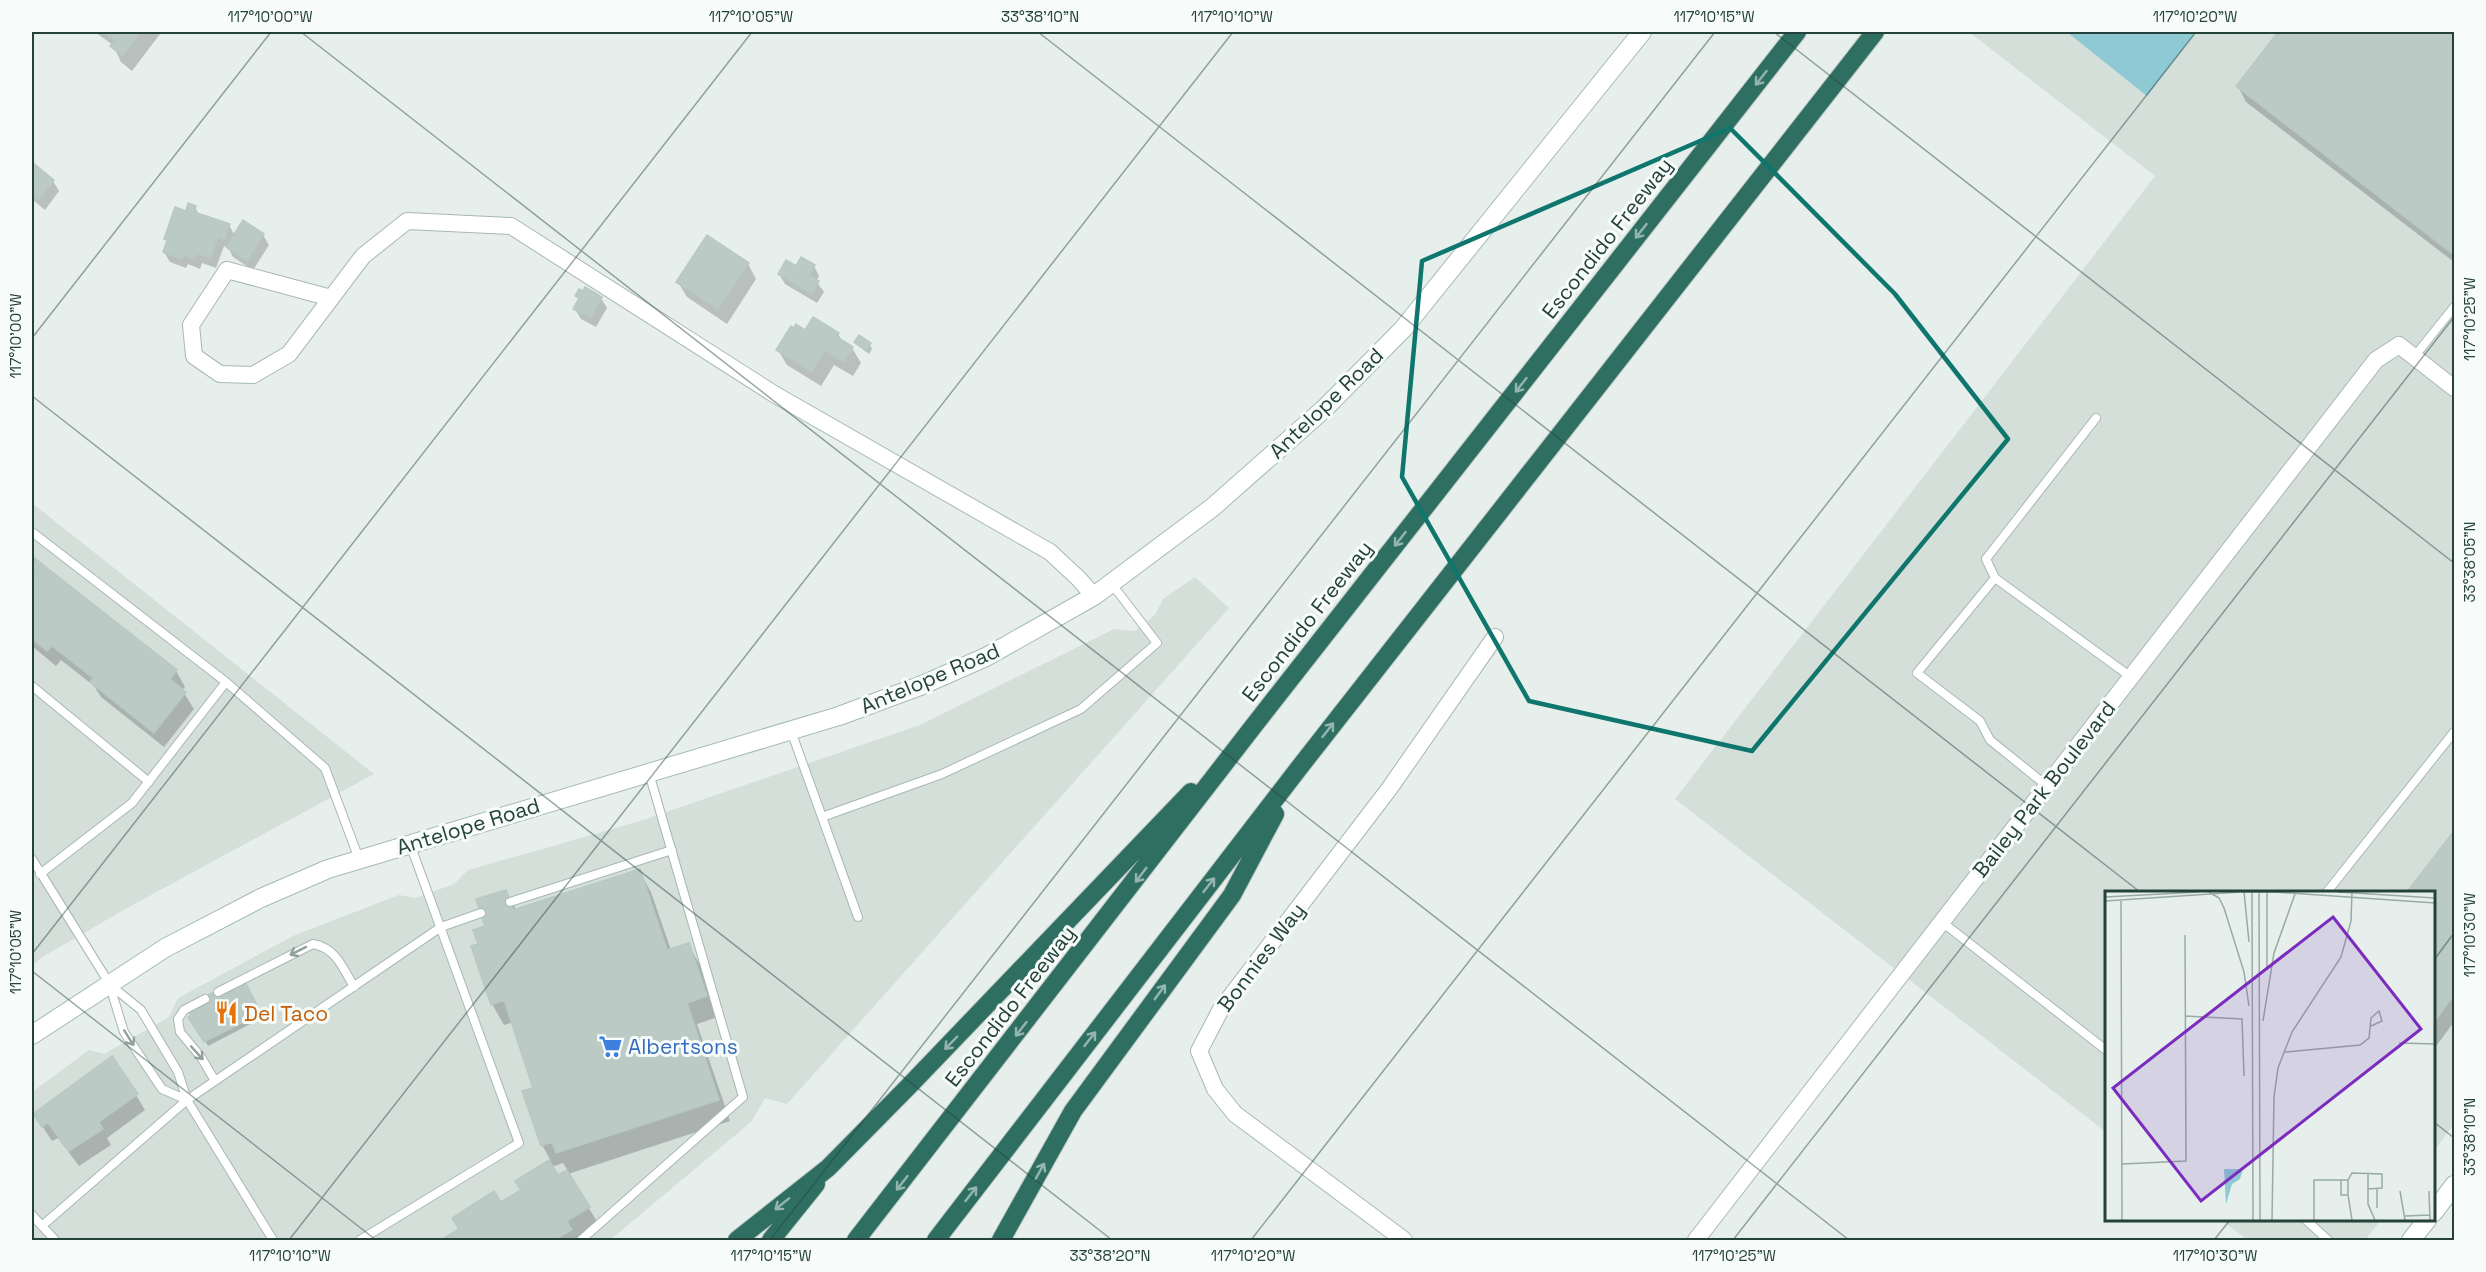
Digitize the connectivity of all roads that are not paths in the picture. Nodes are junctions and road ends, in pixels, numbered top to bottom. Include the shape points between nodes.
1 (1642, 32) edge
2 (1797, 32) edge
3 (1875, 32) edge
4 (331, 298) junction
5 (2454, 307) edge
6 (2414, 357) junction
7 (2454, 388) edge
8 (2096, 418) dead end
9 (32, 532) edge
10 (1995, 578) junction
11 (1111, 584) junction
12 (1094, 596) junction
13 (1495, 637) dead end
14 (2131, 677) junction
15 (226, 682) junction
16 (32, 686) edge
17 (1252, 728) junction
18 (790, 730) junction
19 (2454, 732) edge
20 (1299, 768) junction
21 (649, 772) junction
22 (148, 782) junction
23 (2047, 786) junction
24 (822, 817) junction
25 (411, 844) junction
26 (672, 849) junction
27 (32, 859) edge
28 (359, 859) junction
29 (40, 874) junction
30 (2328, 891) edge
31 (510, 902) dead end
32 (481, 913) dead end
33 (858, 917) dead end
34 (1942, 922) junction
35 (441, 927) junction
36 (109, 983) junction
37 (354, 987) junction
38 (218, 992) dead end
39 (205, 999) dead end
40 (32, 1035) edge
41 (2105, 1049) edge
42 (215, 1081) junction
43 (187, 1100) junction
44 (828, 1168) junction
45 (2454, 1185) edge
46 (2435, 1209) edge
47 (32, 1215) edge
48 (2307, 1221) edge
49 (2426, 1221) edge
50 (43, 1225) junction
51 (55, 1240) edge
52 (273, 1240) edge
53 (360, 1240) edge
54 (581, 1240) edge
55 (737, 1240) edge
56 (771, 1240) edge
57 (856, 1240) edge
58 (936, 1240) edge
59 (1001, 1240) edge
60 (1404, 1240) edge
61 (1695, 1240) edge
62 (2328, 1240) edge
63 (2411, 1240) edge

1 - 11 main road, Antelope Road via 1403,329 1325,408 1214,507
2 -> 17 highway, Escondido Freeway
20 -> 3 highway
4 - 4 street via 289,354 253,375 220,374 194,356 191,325 227,270
4 - 12 street via 363,256 407,221 511,226 774,394 1050,552
5 - 6 lane
6 - 7 street
6 - 14 street, Bailey Park Boulevard via 2399,345 2376,360
8 - 10 lane via 1986,559
9 - 15 lane
10 - 14 lane
10 - 23 lane via 1917,673 1980,721 1990,740
11 - 12 main road, Antelope Road
11 - 24 lane via 1157,643 1081,709 942,774
12 - 18 main road, Antelope Road via 986,657 920,686
13 - 60 street, Bonnies Way via 1389,789 1221,1008 1199,1051 1215,1089 1235,1114
14 - 23 street, Bailey Park Boulevard
15 - 22 lane
15 - 28 lane via 325,768
16 - 22 lane
17 -> 44 highway
17 -> 57 highway, Escondido Freeway
18 - 21 main road, Antelope Road
18 - 24 lane
19 - 30 lane
58 -> 20 highway
59 -> 20 highway via 1073,1111 1232,895
21 - 25 main road, Antelope Road
21 - 26 lane
22 - 29 lane via 132,803
23 - 34 street, Bailey Park Boulevard
24 - 33 lane
25 - 28 main road, Antelope Road
25 - 35 lane
26 - 31 lane
26 - 54 lane via 743,1097
27 - 29 lane
28 - 36 main road, Antelope Road via 261,898 165,948
29 - 36 lane
32 - 35 lane
34 - 41 lane
34 - 61 street, Bailey Park Boulevard
35 - 37 lane
35 - 53 lane via 519,1143
36 - 40 main road, Antelope Road
36 - 43 lane via 141,1010 178,1072
36 -> 43 lane via 124,1032 162,1089
37 -> 38 lane via 334,953 313,944
37 - 42 lane
39 -> 42 lane via 184,1010 178,1020 180,1032
42 - 43 lane
43 - 50 lane
43 - 52 lane
44 -> 55 highway
44 - 56 highway
45 - 46 main road
47 - 50 lane
48 - 62 lane
49 - 63 main road
50 - 51 lane

